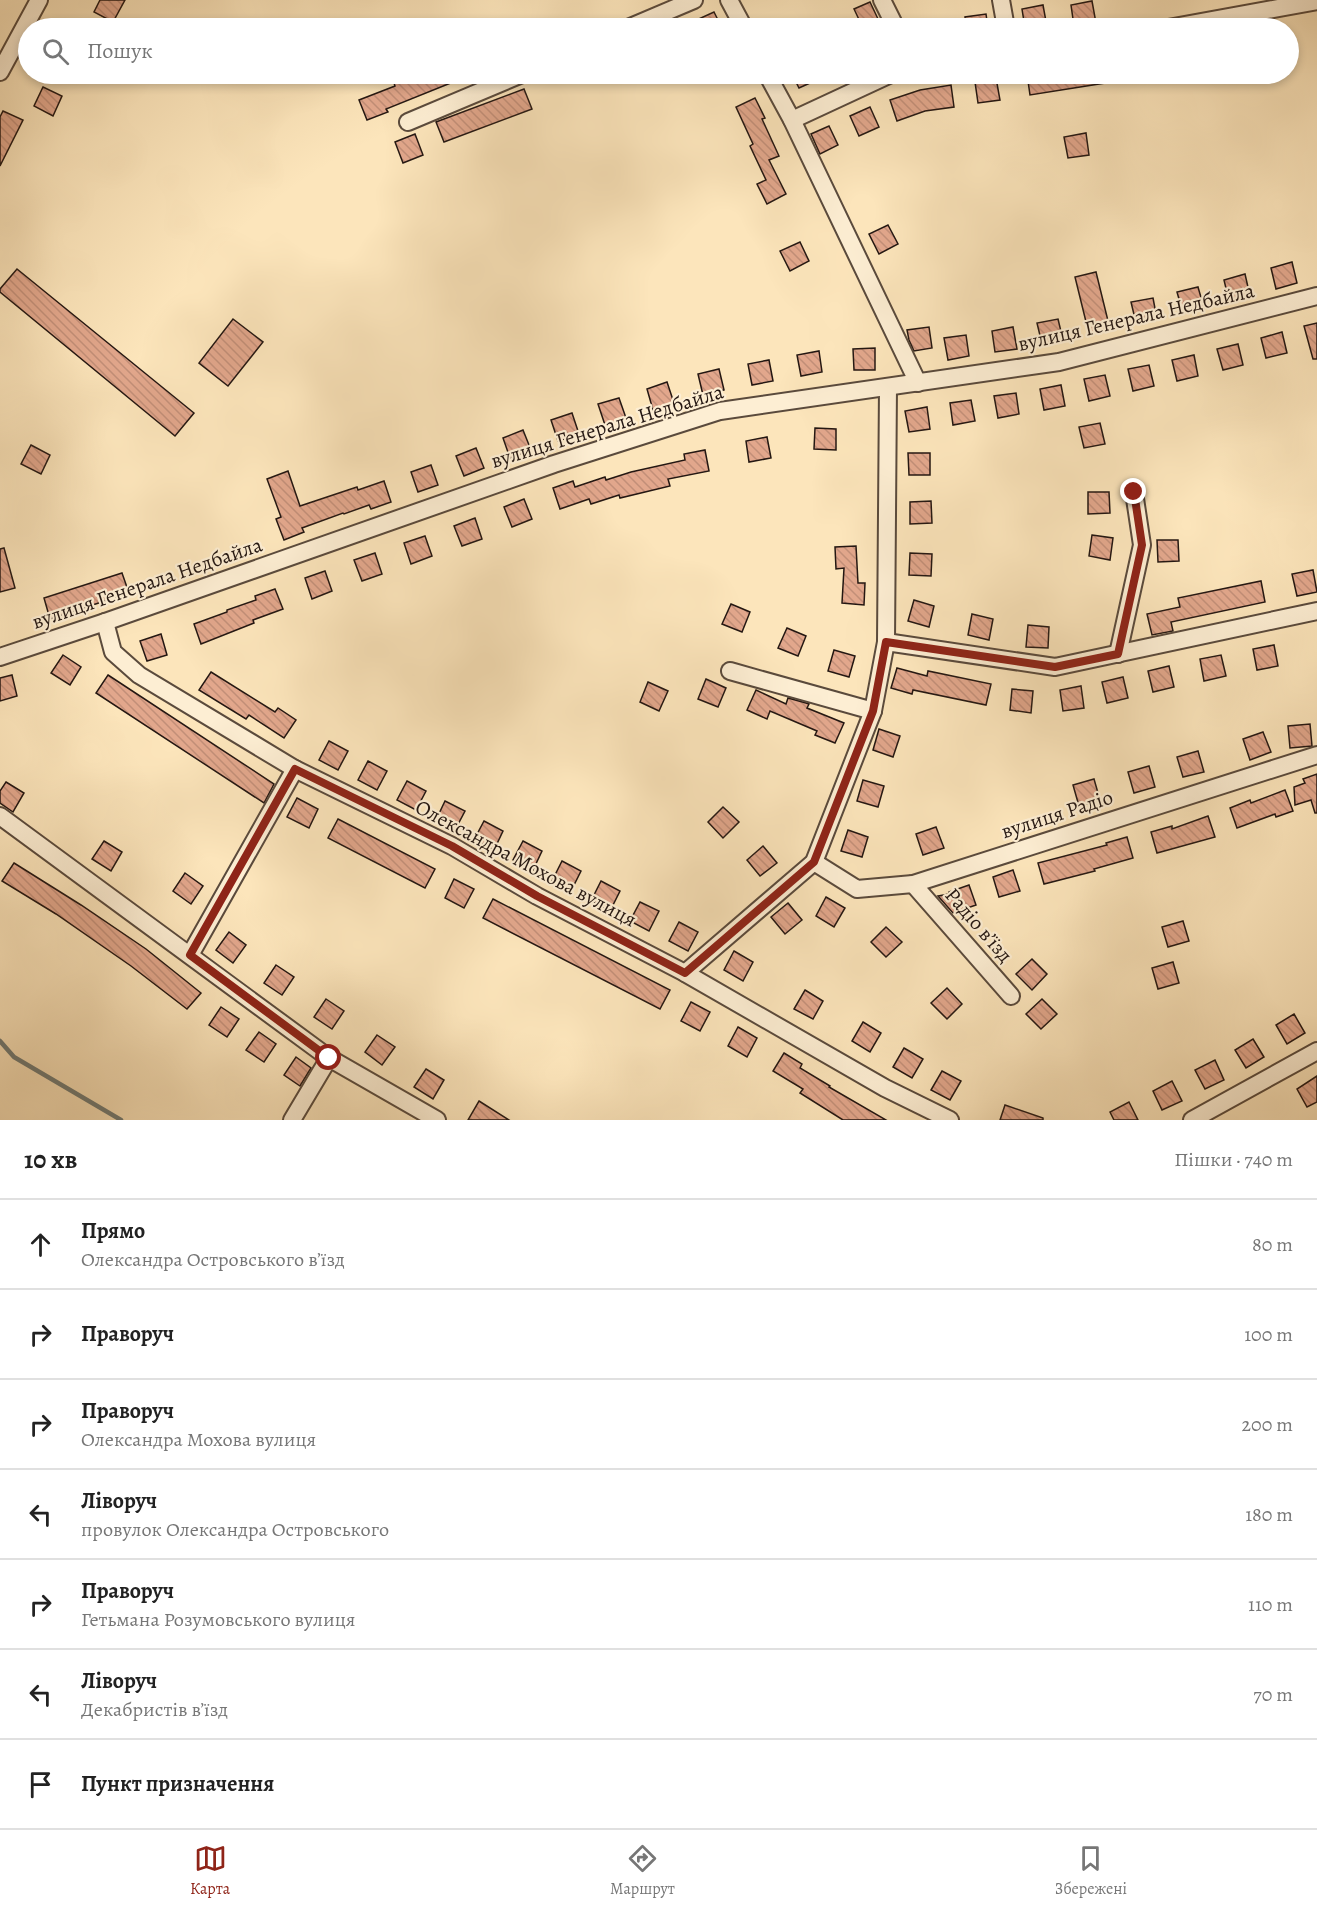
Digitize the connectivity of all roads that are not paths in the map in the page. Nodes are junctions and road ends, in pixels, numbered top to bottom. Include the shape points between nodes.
1 (39, 0) edge
2 (694, 0) edge
3 (729, 0) edge
4 (882, 0) edge
5 (1001, 0) edge
6 (1317, 1) edge
7 (29, 18) edge
8 (652, 18) edge
9 (739, 18) edge
10 (891, 18) edge
11 (1004, 18) edge
12 (1223, 18) edge
13 (18, 39) edge
14 (0, 72) edge
15 (498, 84) edge
16 (772, 84) edge
17 (869, 84) edge
18 (792, 120) junction
19 (408, 122) dead end
20 (1317, 296) edge
21 (918, 383) junction
22 (888, 387) junction
23 (1134, 492) dead end
24 (1317, 611) edge
25 (105, 622) junction
26 (886, 642) junction
27 (1118, 654) junction
28 (0, 657) edge
29 (730, 671) dead end
30 (873, 711) junction
31 (1317, 755) edge
32 (295, 769) junction
33 (0, 816) edge
34 (814, 862) junction
35 (913, 884) junction
36 (190, 955) junction
37 (685, 973) junction
38 (1011, 996) dead end
39 (1317, 1051) edge
40 (329, 1058) junction
41 (292, 1120) edge
42 (437, 1120) edge
43 (950, 1120) edge
44 (1191, 1120) edge

1 - 7 street
2 - 8 street
3 - 9 street
4 - 10 street
5 - 11 street
6 - 12 street
13 - 14 street
15 - 19 street
16 - 18 street
17 - 18 street
18 - 21 street
20 - 21 street, вулиця Генерала Недбайла via 1059,362
21 - 22 street, вулиця Генерала Недбайла
22 - 25 street, вулиця Генерала Недбайла via 720,411 554,464
22 - 26 street
23 - 27 street via 1142,545
24 - 27 street
25 - 28 street, вулиця Генерала Недбайла
25 - 32 street, Олександра Мохова вулиця via 113,652 139,675
26 - 27 street via 1055,667
26 - 30 street
29 - 30 street
30 - 34 street
31 - 35 street, вулиця Радіо
32 - 36 street
32 - 37 street, Олександра Мохова вулиця via 452,846 537,896
33 - 36 street
34 - 35 street, вулиця Радіо via 857,889
34 - 37 street
35 - 38 street, Радіо в’їзд
36 - 40 street
37 - 43 street, Олександра Мохова вулиця via 885,1088
39 - 44 street
40 - 41 street
40 - 42 street

